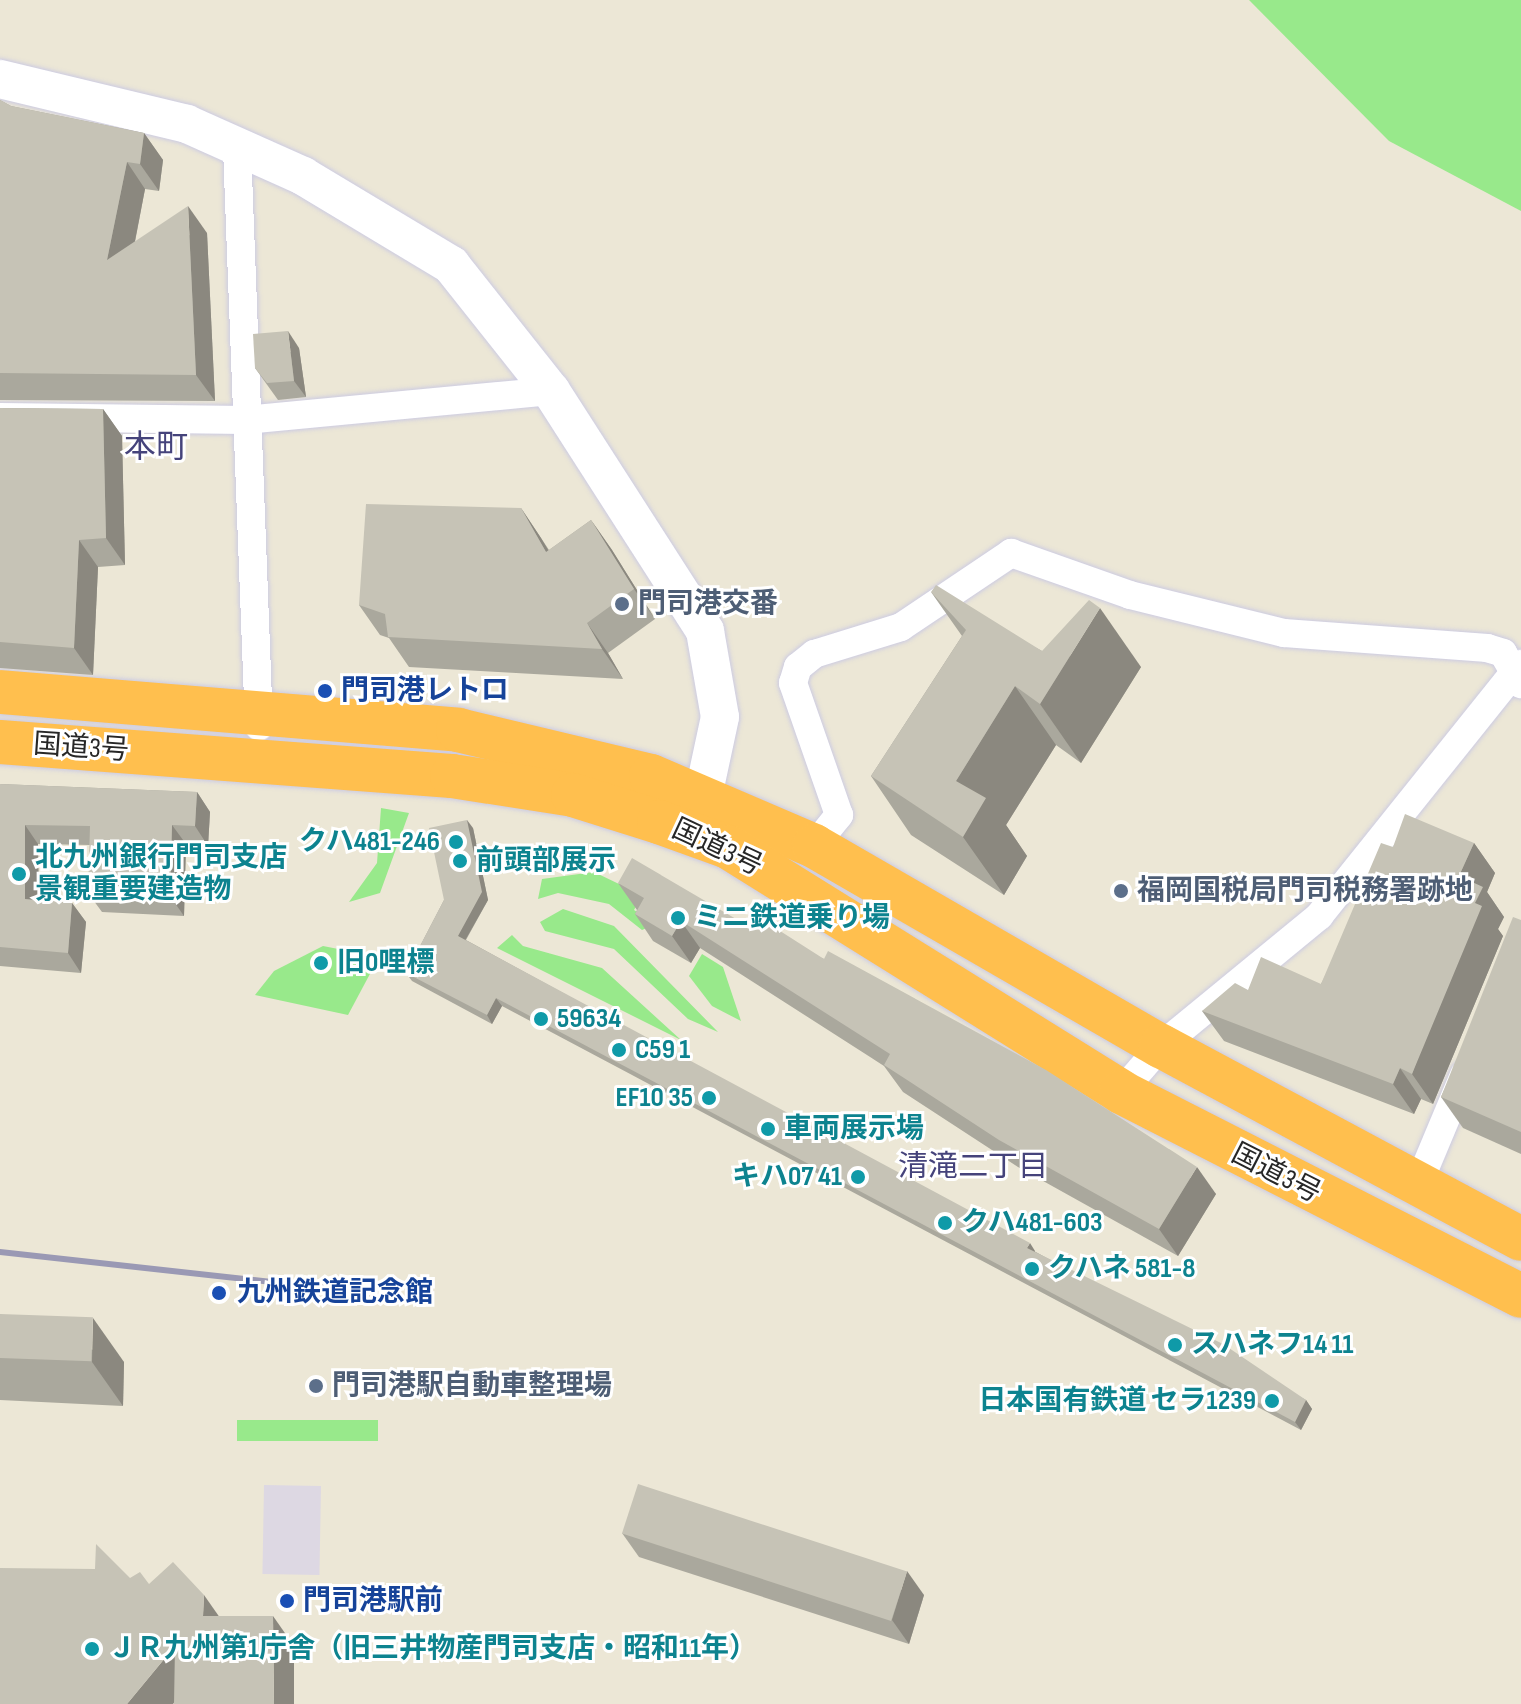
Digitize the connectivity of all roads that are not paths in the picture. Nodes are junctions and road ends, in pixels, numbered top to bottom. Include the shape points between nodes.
1 (0, 79) edge
2 (237, 148) junction
3 (551, 391) junction
4 (0, 417) edge
5 (245, 420) junction
6 (1519, 672) edge
7 (0, 692) edge
8 (258, 714) junction
9 (0, 742) edge
10 (260, 762) junction
11 (703, 796) junction
12 (814, 846) junction
13 (1161, 1046) junction
14 (1475, 1049) edge
15 (1121, 1092) junction
16 (1418, 1185) junction
17 (1521, 1239) edge
18 (1521, 1296) edge

1 - 2 street via 187,124
2 - 3 street via 303,176 432,249
2 - 5 street
3 - 5 street
3 - 11 street via 705,631 720,717
4 - 5 street
5 - 8 street
6 - 12 street via 1487,648 1284,633 1130,595 1011,553 901,627 814,654 798,667 793,683 839,815
6 - 13 street via 1319,916
7 - 8 highway, 国道3号
8 - 10 street
8 - 11 highway, 国道3号 via 458,730 579,754
9 - 10 highway, 国道3号
10 - 15 highway, 国道3号 via 452,776 573,795 728,847
11 - 12 highway, 国道3号
12 - 13 highway, 国道3号
13 - 15 street
13 - 16 highway, 国道3号
14 - 16 street
15 - 18 highway, 国道3号
16 - 17 highway, 国道3号

